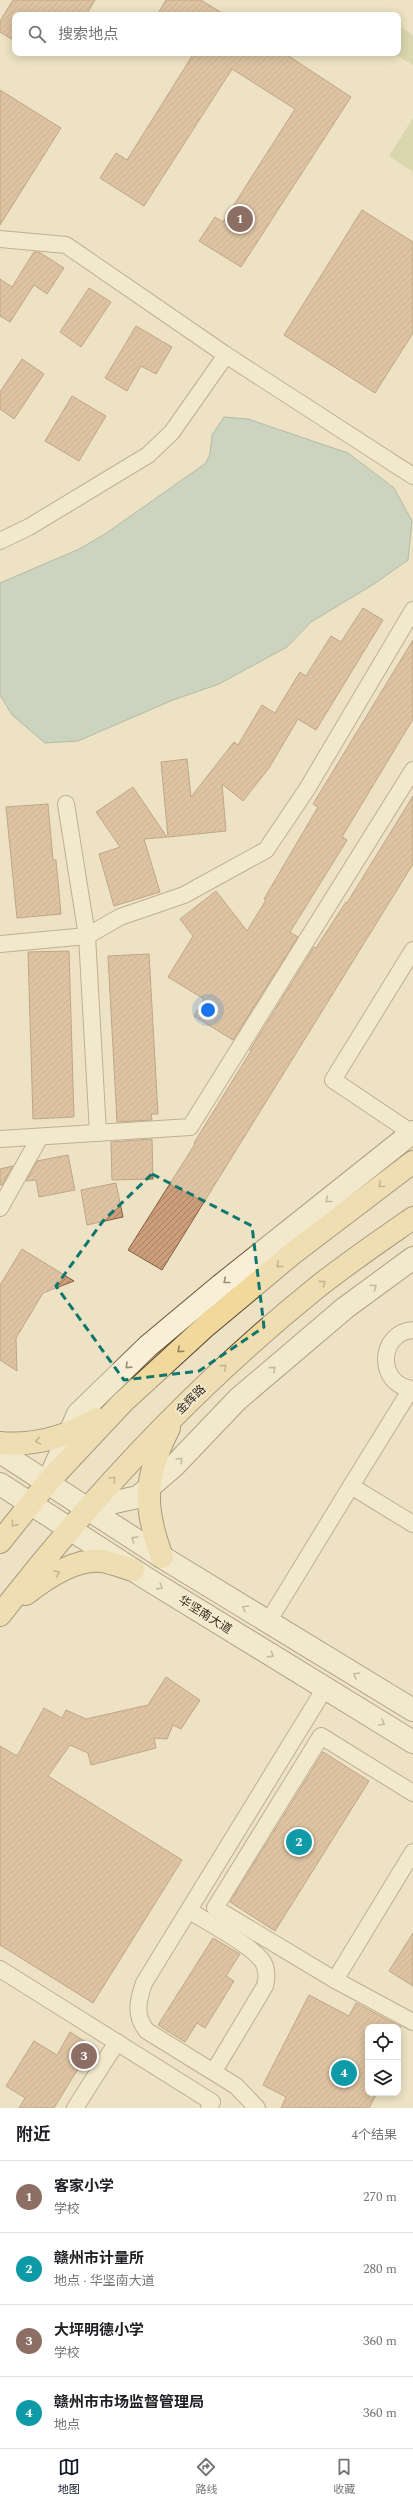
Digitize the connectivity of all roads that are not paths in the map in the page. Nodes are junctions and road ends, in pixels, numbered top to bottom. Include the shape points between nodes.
1 (0, 238) edge
2 (226, 355) junction
3 (413, 476) edge
4 (0, 541) edge
5 (411, 617) edge
6 (413, 770) edge
7 (66, 804) dead end
8 (87, 936) junction
9 (0, 944) edge
10 (413, 950) edge
11 (412, 1132) edge
12 (98, 1133) junction
13 (40, 1137) junction
14 (0, 1139) edge
15 (413, 1162) edge
16 (0, 1208) edge
17 (413, 1218) edge
18 (413, 1258) edge
19 (413, 1330) edge
20 (412, 1389) edge
21 (124, 1402) junction
22 (175, 1415) junction
23 (68, 1434) junction
24 (0, 1443) edge
25 (0, 1452) edge
26 (48, 1482) junction
27 (0, 1484) edge
28 (351, 1486) junction
29 (149, 1488) junction
30 (30, 1504) junction
31 (87, 1508) junction
32 (413, 1524) edge
33 (68, 1529) junction
34 (0, 1542) edge
35 (162, 1557) junction
36 (133, 1570) junction
37 (1, 1614) edge
38 (268, 1622) junction
39 (325, 1688) junction
40 (413, 1710) edge
41 (413, 1742) edge
42 (413, 1793) edge
43 (413, 1852) edge
44 (190, 1911) junction
45 (0, 1969) edge
46 (335, 1980) junction
47 (413, 2022) edge
48 (117, 2042) junction
49 (214, 2071) junction
50 (214, 2106) edge
51 (74, 2108) edge
52 (257, 2108) edge

1 - 2 street via 66,245
2 - 3 street
2 - 4 street via 172,432 148,455 30,527
5 - 8 street via 307,789 266,850 184,895 120,917
6 - 12 street via 190,1127
7 - 8 street
8 - 9 street
8 - 12 street
10 - 11 street via 333,1080
11 -> 23 main road via 148,1346 78,1414
12 - 13 street
13 - 14 street
13 - 16 street
15 -> 21 main road via 292,1254 207,1325
22 -> 17 main road, 金辉路 via 224,1368 316,1289
29 -> 18 main road via 174,1466 238,1399 345,1308
19 - 20 street via 396,1337 386,1353 387,1368 394,1380
20 - 28 street
21 - 23 main road
21 - 26 main road
22 - 29 main road via 160,1446
31 -> 22 main road, 金辉路
23 -> 24 main road via 22,1443
23 - 26 main road
25 - 26 main road
26 - 30 main road
26 - 31 main road
27 - 30 main road, 华坚南大道
28 - 32 street
28 - 38 street
29 - 31 main road via 138,1497
29 - 35 main road via 148,1513
30 - 33 main road, 华坚南大道
30 -> 34 main road
31 - 33 main road, 金辉路
35 -> 31 main road
33 - 36 main road, 华坚南大道
33 - 37 main road, 金辉路
38 -> 35 main road
37 -> 36 main road via 54,1574 76,1565 101,1561
36 -> 39 main road, 华坚南大道
40 -> 38 main road
39 -> 41 main road, 华坚南大道
39 - 44 street
42 - 46 street via 321,1736 215,1908
43 - 46 street
44 - 49 street via 254,1952 263,1963 266,1972 265,1986
44 - 49 street via 144,1983 138,1998 138,2015 147,2031
45 - 48 street
46 - 47 street
48 - 50 street
48 - 51 street
49 - 52 street via 236,2086

